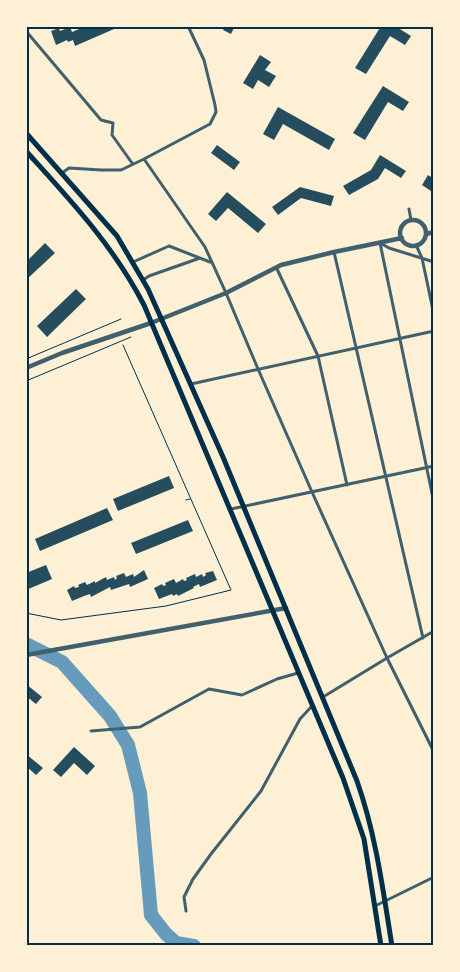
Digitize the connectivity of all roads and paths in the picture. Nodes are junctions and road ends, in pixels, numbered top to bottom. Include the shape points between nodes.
1 (188, 26) edge
2 (26, 31) edge
3 (26, 133) edge
4 (26, 151) edge
5 (144, 159) junction
6 (132, 163) junction
7 (62, 173) junction
8 (409, 209) dead end
9 (411, 220) junction
10 (434, 232) edge
11 (426, 234) junction
12 (402, 238) junction
13 (380, 243) junction
14 (416, 245) junction
15 (334, 252) junction
16 (200, 258) junction
17 (422, 258) junction
18 (133, 262) junction
19 (211, 262) junction
20 (434, 262) edge
21 (277, 268) junction
22 (143, 280) junction
23 (226, 293) junction
24 (434, 315) edge
25 (161, 318) junction
26 (121, 319) dead end
27 (151, 322) junction
28 (434, 331) edge
29 (131, 337) dead end
30 (400, 339) junction
31 (123, 345) dead end
32 (356, 348) junction
33 (318, 356) junction
34 (26, 359) edge
35 (26, 368) edge
36 (258, 369) junction
37 (26, 381) edge
38 (190, 384) junction
39 (434, 466) edge
40 (426, 468) junction
41 (386, 477) junction
42 (347, 485) junction
43 (312, 492) junction
44 (191, 499) junction
45 (186, 500) dead end
46 (434, 503) edge
47 (244, 507) junction
48 (231, 510) junction
49 (286, 608) junction
50 (273, 611) junction
51 (26, 613) edge
52 (76, 614) dead end
53 (77, 618) junction
54 (434, 631) edge
55 (423, 638) junction
56 (26, 655) edge
57 (387, 658) junction
58 (299, 673) junction
59 (324, 697) junction
60 (313, 705) junction
61 (90, 731) dead end
62 (434, 752) edge
63 (434, 876) edge
64 (385, 901) junction
65 (375, 906) junction
66 (186, 911) dead end
67 (381, 946) edge
68 (392, 946) edge

1 - 5 street via 204,60 216,112 210,124
2 - 6 street via 101,120 113,123 112,135
3 - 7 main road
4 - 27 main road via 98,232 130,278
5 - 6 street
5 - 19 street via 205,247
6 - 7 street via 121,170 69,168
7 - 18 main road via 117,236
8 - 9 street
9 - 11 street via 423,224
9 - 12 street via 402,228
10 - 11 street
11 - 14 street via 424,240
12 - 13 street
12 - 14 street
13 - 15 street
13 - 17 street
13 - 30 street
14 - 17 street
15 - 21 street
15 - 32 street
16 - 18 street via 170,246
16 - 19 street
16 - 22 street
17 - 20 street
17 - 24 street
18 - 22 main road
19 - 23 street
21 - 23 street
21 - 33 street
22 - 25 main road
23 - 25 street
23 - 36 street
25 - 27 street
25 - 38 main road
26 - 34 path
27 - 35 street
27 - 48 main road
28 - 30 street
29 - 37 path
30 - 32 street
30 - 40 street
31 - 44 path
32 - 33 street
32 - 41 street
33 - 36 street
33 - 42 street
36 - 38 street
36 - 43 street
38 - 47 main road
39 - 40 street
40 - 41 street
40 - 46 street
41 - 42 street
41 - 55 street
42 - 43 street
43 - 47 street
43 - 57 street
44 - 45 path
44 - 53 path via 231,590 166,606
47 - 48 street
47 - 49 main road
48 - 50 main road
49 - 50 street
49 - 59 main road
50 - 56 street
50 - 58 main road
51 - 53 path via 61,620
52 - 53 path
54 - 55 street
55 - 57 street
57 - 59 street
57 - 62 street
58 - 60 main road
58 - 61 street via 242,695 209,689 140,727
59 - 64 main road via 366,806
60 - 65 main road via 364,839
60 - 66 street via 300,719 261,791 193,879 184,896
63 - 64 street
64 - 65 street
64 - 68 main road
65 - 67 main road

